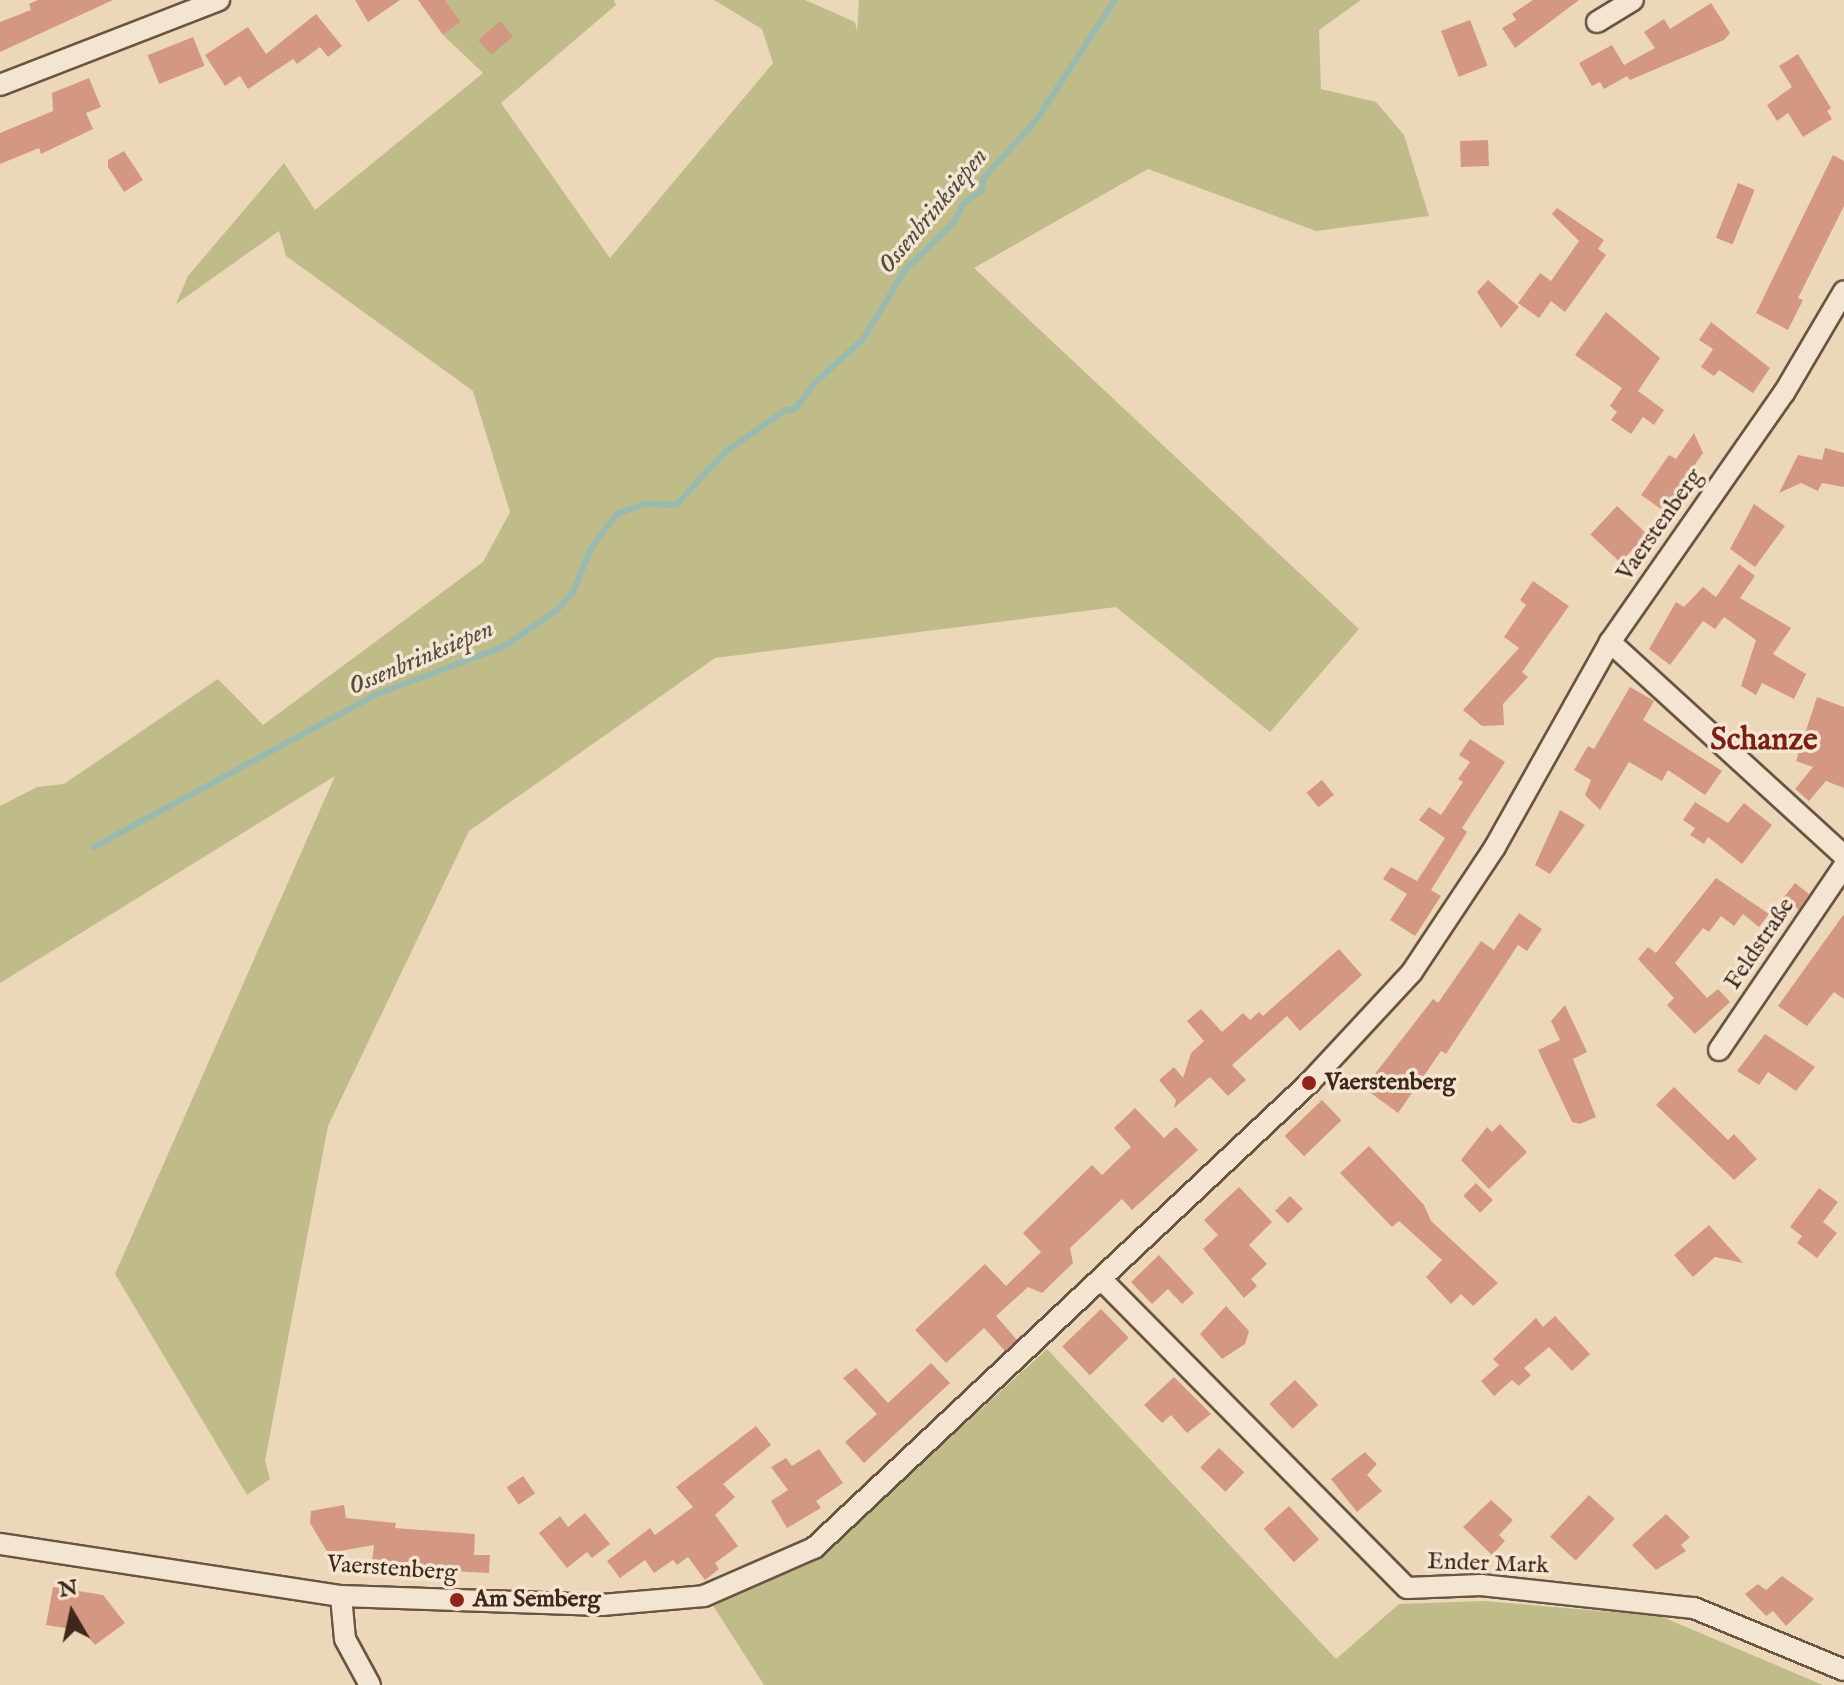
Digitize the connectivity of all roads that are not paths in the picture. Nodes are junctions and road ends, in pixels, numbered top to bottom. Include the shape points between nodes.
1 (219, 0) edge
2 (1633, 0) edge
3 (1597, 22) dead end
4 (0, 85) edge
5 (1844, 291) edge
6 (1610, 642) junction
7 (1844, 856) edge
8 (1844, 866) edge
9 (1719, 1050) dead end
10 (1102, 1280) junction
11 (0, 1544) edge
12 (341, 1596) junction
13 (1844, 1670) edge
14 (370, 1685) edge

1 - 4 street
2 - 3 street
5 - 6 street, Vaerstenberg via 1784,393
6 - 7 street
6 - 10 street, Vaerstenberg via 1495,847 1412,972 1309,1083
8 - 9 street, Feldstraße
10 - 12 street, Vaerstenberg via 814,1548 764,1574 704,1596 663,1603
10 - 13 street, Ender Mark via 1407,1588 1481,1585 1694,1608
11 - 12 street, Vaerstenberg
12 - 14 street via 345,1639

